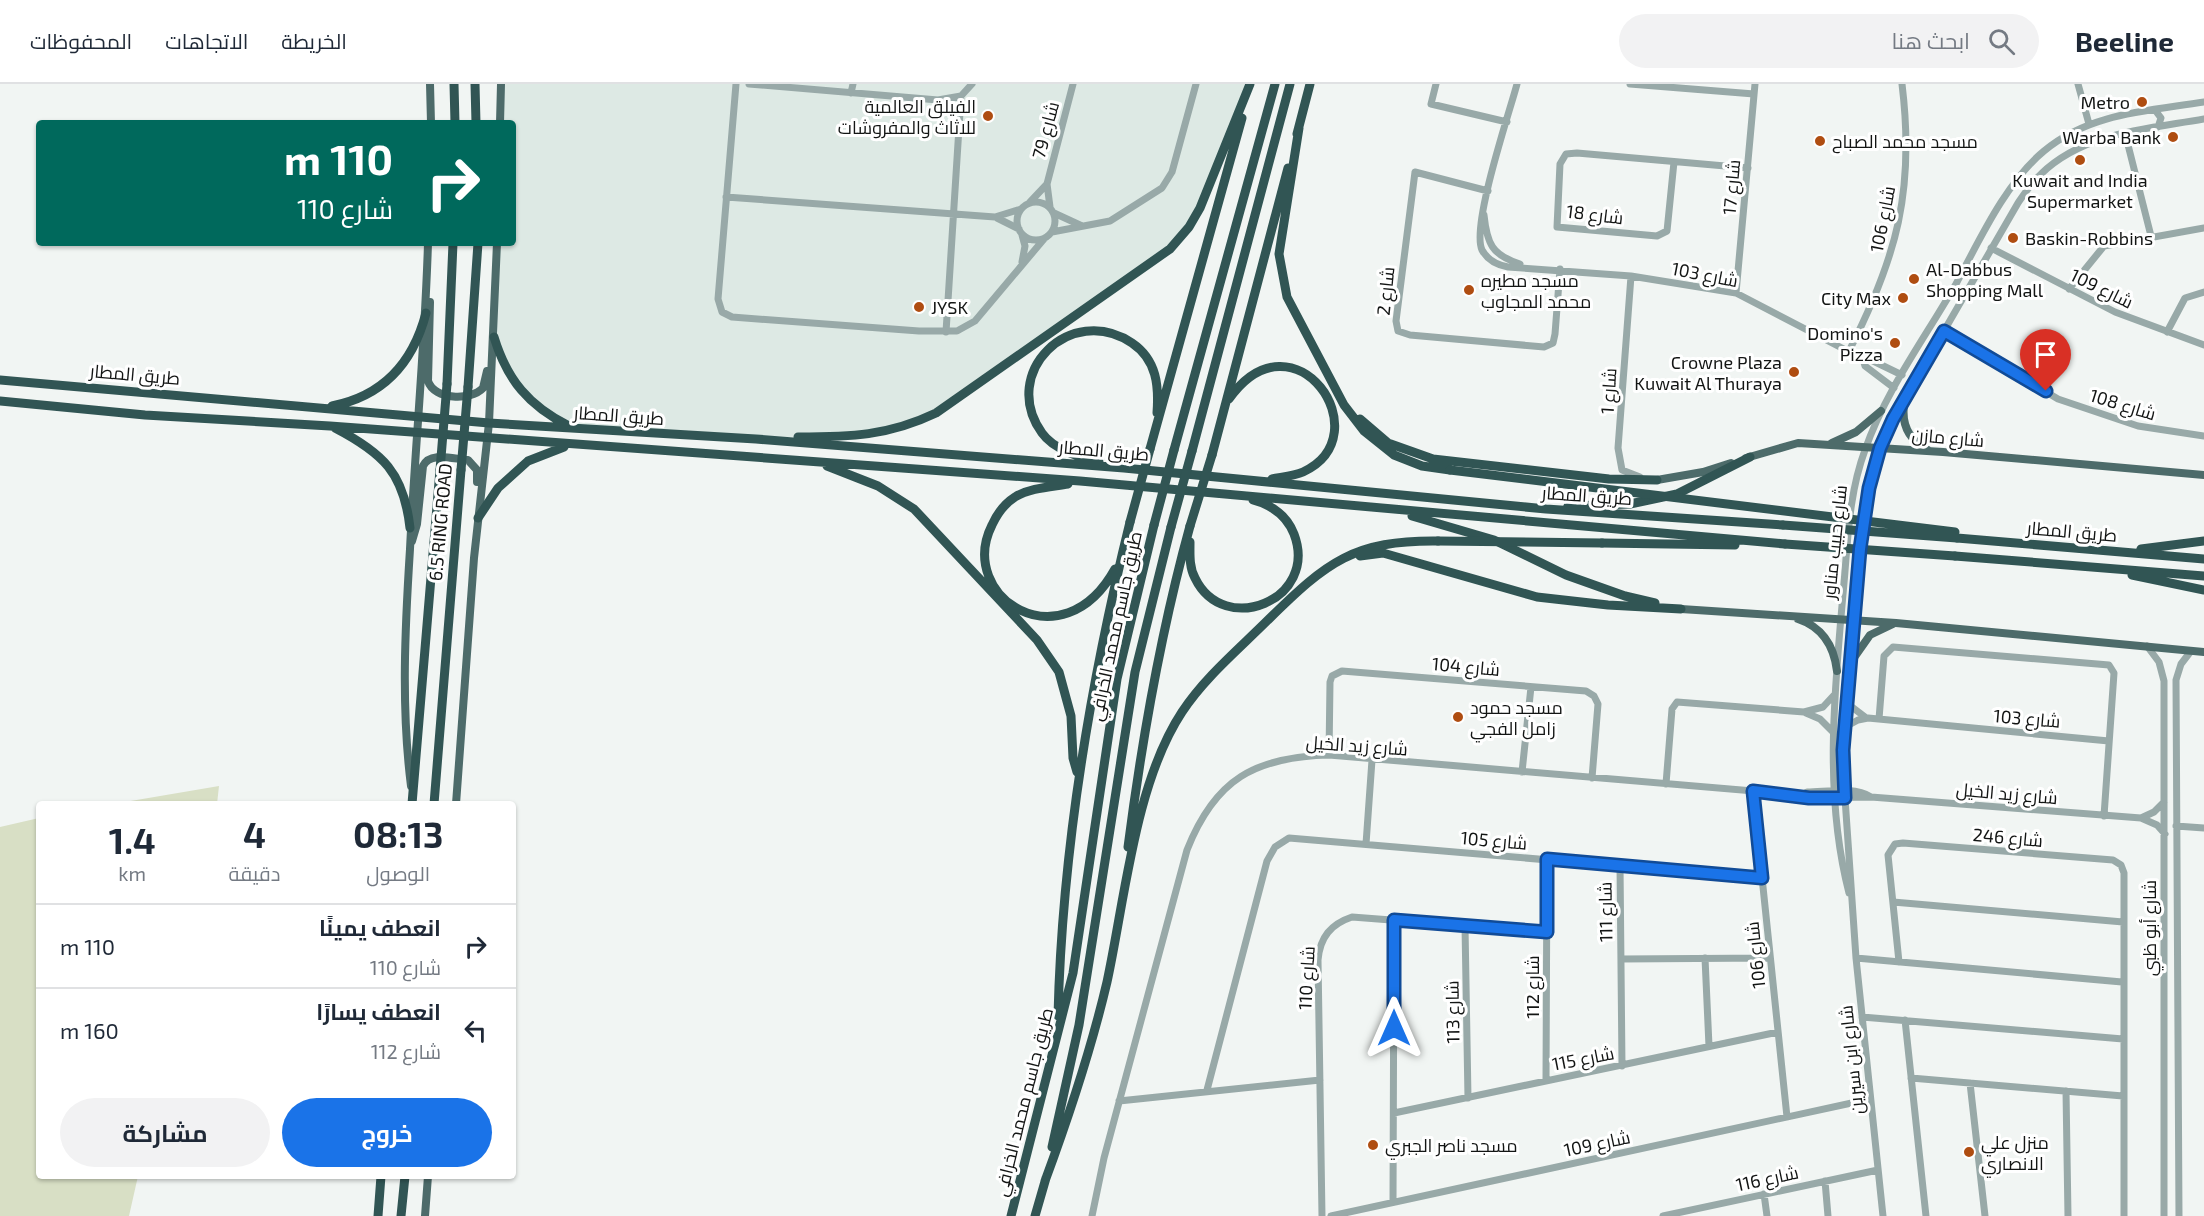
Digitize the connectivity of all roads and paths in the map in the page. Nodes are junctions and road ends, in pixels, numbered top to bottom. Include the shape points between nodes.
1 (430, 84) edge
2 (454, 84) edge
3 (476, 84) edge
4 (736, 84) edge
5 (749, 84) edge
6 (854, 84) edge
7 (972, 84) edge
8 (1073, 84) edge
9 (1196, 84) edge
10 (1251, 84) edge
11 (1275, 84) edge
12 (1290, 84) edge
13 (1310, 84) edge
14 (1436, 84) edge
15 (1517, 84) edge
16 (1630, 84) edge
17 (1755, 84) edge
18 (1902, 84) edge
19 (2078, 84) edge
20 (1680, 86) edge
21 (502, 87) edge
22 (851, 93) junction
23 (1754, 94) junction
24 (961, 96) junction
25 (2204, 102) edge
26 (2174, 107) junction
27 (2154, 110) junction
28 (2204, 119) edge
29 (431, 120) edge
30 (455, 120) edge
31 (476, 120) edge
32 (500, 120) edge
33 (1507, 122) junction
34 (2089, 124) junction
35 (2178, 124) junction
36 (2158, 127) junction
37 (1299, 128) junction
38 (2125, 133) junction
39 (1674, 162) junction
40 (1748, 168) junction
41 (1047, 184) junction
42 (1488, 191) junction
43 (726, 197) junction
44 (1030, 203) junction
45 (1021, 209) junction
46 (1052, 210) junction
47 (953, 215) junction
48 (994, 217) junction
49 (1082, 226) junction
50 (2204, 228) edge
51 (1021, 232) junction
52 (1052, 232) junction
53 (2151, 236) junction
54 (1044, 239) junction
55 (428, 246) edge
56 (453, 246) edge
57 (478, 246) edge
58 (497, 246) edge
59 (1991, 248) junction
60 (1022, 265) junction
61 (1560, 269) junction
62 (1961, 275) junction
63 (1631, 276) junction
64 (1972, 282) junction
65 (427, 284) junction
66 (1953, 289) junction
67 (2068, 289) junction
68 (2204, 292) edge
69 (1736, 293) junction
70 (495, 295) junction
71 (1965, 296) junction
72 (426, 313) junction
73 (1944, 331) junction
74 (946, 332) junction
75 (2167, 332) junction
76 (494, 337) junction
77 (2204, 345) edge
78 (1849, 351) junction
79 (1863, 359) junction
80 (1902, 375) junction
81 (0, 380) edge
82 (1894, 388) junction
83 (1905, 399) junction
84 (0, 401) edge
85 (1226, 403) junction
86 (1344, 405) junction
87 (321, 408) junction
88 (1881, 411) junction
89 (418, 417) junction
90 (489, 423) junction
91 (330, 426) junction
92 (573, 429) junction
93 (417, 433) junction
94 (1155, 434) junction
95 (2204, 436) edge
96 (487, 439) junction
97 (756, 439) junction
98 (568, 445) junction
99 (1825, 445) junction
100 (1866, 447) junction
101 (1880, 448) junction
102 (1943, 453) junction
103 (1750, 457) junction
104 (819, 463) junction
105 (1124, 468) junction
106 (2204, 476) edge
107 (1657, 480) junction
108 (1080, 481) junction
109 (1259, 481) junction
110 (1227, 494) junction
111 (1379, 508) junction
112 (1546, 509) junction
113 (478, 518) junction
114 (410, 528) junction
115 (1190, 528) junction
116 (1956, 535) junction
117 (2204, 541) edge
118 (1784, 544) junction
119 (410, 547) junction
120 (2112, 551) junction
121 (1122, 556) junction
122 (474, 558) junction
123 (2204, 559) edge
124 (2088, 567) junction
125 (1324, 570) junction
126 (2204, 576) edge
127 (2204, 590) edge
128 (1681, 609) junction
129 (1786, 616) junction
130 (1841, 619) junction
131 (1854, 620) junction
132 (1896, 623) junction
133 (2147, 646) junction
134 (2191, 651) junction
135 (2204, 652) edge
136 (1851, 662) junction
137 (1837, 671) junction
138 (1532, 687) junction
139 (1835, 693) junction
140 (1848, 704) junction
141 (1808, 712) junction
142 (1868, 718) junction
143 (1880, 719) junction
144 (1845, 728) junction
145 (1833, 732) junction
146 (2109, 741) junction
147 (2176, 752) junction
148 (2163, 754) junction
149 (1329, 755) junction
150 (1372, 760) junction
151 (1522, 772) junction
152 (1078, 776) junction
153 (1592, 777) junction
154 (1666, 784) junction
155 (1753, 791) junction
156 (1835, 795) junction
157 (1845, 795) junction
158 (412, 801) edge
159 (435, 801) edge
160 (456, 801) edge
161 (2164, 802) junction
162 (2104, 816) junction
163 (2141, 818) junction
164 (2176, 826) junction
165 (2204, 828) edge
166 (2164, 834) junction
167 (1366, 844) junction
168 (1547, 859) junction
169 (1620, 866) junction
170 (1762, 878) junction
171 (1851, 900) junction
172 (1893, 902) junction
173 (1120, 915) junction
174 (1394, 920) junction
175 (2123, 922) junction
176 (1465, 926) junction
177 (1547, 932) junction
178 (1705, 958) junction
179 (1770, 958) junction
180 (1856, 958) junction
181 (1621, 959) junction
182 (1899, 962) junction
183 (2122, 982) junction
184 (1862, 1017) junction
185 (1905, 1020) junction
186 (2163, 1028) junction
187 (2178, 1028) junction
188 (1778, 1032) junction
189 (1058, 1033) junction
190 (2123, 1039) junction
191 (2178, 1045) junction
192 (1709, 1046) junction
193 (2163, 1046) junction
194 (1622, 1066) junction
195 (1911, 1078) junction
196 (1320, 1080) junction
197 (1546, 1080) junction
198 (1970, 1083) junction
199 (1207, 1090) junction
200 (2066, 1091) junction
201 (2123, 1096) junction
202 (1468, 1098) junction
203 (1870, 1099) junction
204 (1119, 1101) junction
205 (1394, 1113) junction
206 (1787, 1117) junction
207 (1878, 1170) junction
208 (381, 1179) edge
209 (405, 1179) edge
210 (428, 1179) edge
211 (1045, 1181) junction
212 (1825, 1181) junction
213 (1764, 1194) junction
214 (1393, 1202) junction
215 (1708, 1206) junction
216 (378, 1216) edge
217 (401, 1216) edge
218 (425, 1216) edge
219 (1011, 1216) edge
220 (1035, 1216) edge
221 (1092, 1216) edge
222 (1322, 1216) edge
223 (1331, 1216) edge
224 (1663, 1216) edge
225 (1709, 1216) edge
226 (1767, 1216) edge
227 (1828, 1216) edge
228 (1883, 1216) edge
229 (1926, 1216) edge
230 (1985, 1216) edge
231 (2068, 1216) edge
232 (2124, 1216) edge
233 (2164, 1216) edge
234 (2179, 1216) edge

1 - 29 main road
2 - 30 highway
3 - 31 highway
4 - 43 street
5 - 22 street
6 - 22 street
7 - 24 street
8 - 41 street, شارع 79
9 - 49 street via 1172,172 1162,188 1116,218
10 - 94 highway
10 - 97 highway via 1200,208 1177,241 1158,258 979,385 911,425 853,437
11 - 189 highway, طريق جاسم محمد الخرافي, bridge via 1154,525 1117,679 1073,973
12 - 211 highway, طريق جاسم محمد الخرافي, bridge via 1135,672 1079,1025
13 - 37 highway
14 - 33 street via 1431,104
15 - 33 street, شارع 103
16 - 20 street
17 - 23 street, شارع 17
18 - 78 street, شارع 106 via 1906,148 1900,220 1881,285
19 - 34 street
20 - 23 street
21 - 32 main road
22 - 24 street via 938,100
23 - 40 street, شارع 17
24 - 47 street
25 - 26 street, شارع حبيب مناور
26 - 27 street, شارع حبيب مناور
26 - 35 street via 2170,113
27 - 34 street, شارع حبيب مناور
27 - 36 street via 2161,118
28 - 35 street, شارع حبيب مناور
33 - 42 street, شارع 103
34 - 62 street, شارع حبيب مناور via 2045,150 2031,164 1996,213
35 - 36 street, شارع حبيب مناور
36 - 38 street, شارع حبيب مناور
37 - 85 highway
37 - 86 highway via 1282,226 1282,274 1287,297
38 - 53 street
38 - 59 street, شارع حبيب مناور via 2089,142 2041,174 2018,202
39 - 39 street, شارع 18 via 1566,154 1560,164 1557,227 1658,236 1667,231
39 - 40 street, شارع 18
40 - 69 street, شارع 17
41 - 44 street, شارع 79
41 - 46 street, شارع 79
42 - 61 street, شارع 103 via 1480,239 1488,259 1502,266
42 - 61 street, شارع 2 via 1415,172 1396,321 1398,331 1544,347 1552,343 1555,334
43 - 47 street
43 - 74 street via 718,299 722,312 748,319
44 - 45 street
44 - 46 street via 1040,202
45 - 48 street
45 - 51 street via 1017,221
46 - 49 street
46 - 52 street
47 - 48 street
47 - 74 street
48 - 51 street
49 - 52 street
50 - 53 street
51 - 54 street via 1035,240
51 - 60 street via 1025,246
52 - 54 street
53 - 67 street via 2104,246
54 - 60 street
55 - 65 main road
56 - 158 highway, 6.5 RING ROAD, bridge via 447,384
57 - 159 highway, 6.5 RING ROAD, bridge
58 - 70 main road
59 - 64 street, شارع حبيب مناور
59 - 67 street, شارع 109
60 - 74 street via 975,321 966,328
61 - 63 street, شارع 103
62 - 64 street via 1964,282
62 - 66 street, شارع حبيب مناور
63 - 69 street, شارع 103
63 - 107 street, شارع 1 via 1620,464 1630,475
64 - 71 street, شارع حبيب مناور
65 - 70 main road via 432,310 428,381 440,395 472,396 483,388
65 - 72 main road
66 - 71 street
66 - 80 street, شارع حبيب مناور
67 - 75 street, شارع 109
68 - 75 street via 2185,298
69 - 78 street, شارع 103
70 - 76 main road
71 - 73 street, شارع حبيب مناور
72 - 87 highway via 408,359 392,378 372,393
72 - 89 main road
73 - 83 street, شارع حبيب مناور
73 - 95 street, شارع 108 via 2058,399 2138,426
75 - 77 street, شارع 109
76 - 90 main road
76 - 92 highway via 501,361 524,395 549,416
78 - 79 street, شارع 103
79 - 80 street, شارع 103 via 1869,358
79 - 82 street, شارع 103 via 1865,366
80 - 82 street, شارع حبيب مناور
81 - 87 highway, طريق المطار
82 - 88 street, شارع حبيب مناور
83 - 101 street, شارع حبيب مناور
83 - 102 main road via 1903,418 1910,436 1930,451
84 - 91 highway, طريق المطار
85 - 109 highway via 1244,381 1271,367 1299,369 1311,375 1329,398 1335,421 1321,458 1302,472
85 - 115 highway, bridge
86 - 107 highway via 1388,443 1420,456 1609,479
86 - 116 highway, bridge via 1364,431 1394,455 1422,466
87 - 89 highway, طريق المطار
88 - 99 main road via 1856,432
88 - 100 street, شارع حبيب مناور
89 - 90 highway, طريق المطار
89 - 93 main road
90 - 92 highway, طريق المطار
90 - 96 main road
91 - 93 highway, طريق المطار
91 - 114 highway via 364,443 385,461 399,483
92 - 97 highway, طريق المطار
93 - 96 highway, طريق المطار
93 - 114 main road
94 - 105 highway via 1159,389 1148,358 1137,347 1105,330 1074,332 1049,348 1032,375 1030,389 1029,403 1042,434 1071,453
94 - 121 highway, bridge
96 - 98 highway, طريق المطار
96 - 113 main road
97 - 105 highway, طريق المطار
98 - 104 highway, طريق المطار
98 - 113 highway via 528,460 498,488
99 - 100 main road, شارع مازن
99 - 103 main road, شارع مازن via 1798,443
100 - 101 main road, شارع مازن
100 - 130 street, شارع حبيب مناور via 1851,504
101 - 102 main road, شارع مازن
101 - 131 street, شارع حبيب مناور via 1865,509
102 - 106 main road, شارع مازن
103 - 107 main road, شارع مازن via 1703,472
103 - 112 highway via 1677,494 1655,500
104 - 108 highway, طريق المطار
104 - 152 highway via 878,486 914,509 1037,640 1059,672 1071,716
105 - 109 highway, طريق المطار
108 - 110 highway, طريق المطار
108 - 121 highway via 1030,491 1003,507 986,544 988,573 994,587 1009,603 1028,614 1063,616 1098,595
109 - 112 highway, طريق المطار
110 - 111 highway, طريق المطار
110 - 115 highway via 1273,507 1291,526 1298,555 1296,571 1282,592 1270,602 1247,608 1223,604 1210,597 1191,567
111 - 118 highway, طريق المطار
111 - 128 highway via 1494,540 1585,583
112 - 116 highway, طريق المطار, bridge
113 - 122 main road
114 - 119 main road
115 - 173 highway via 1158,662 1138,769
116 - 120 highway, طريق المطار
117 - 120 highway
118 - 124 highway, طريق المطار, bridge
118 - 125 highway, bridge via 1399,540 1348,555
119 - 122 main road via 416,531 424,462 432,457 468,460 478,474
119 - 158 main road via 404,684
120 - 123 highway, طريق المطار
121 - 152 highway
122 - 160 main road
124 - 126 highway, طريق المطار
124 - 127 highway
125 - 128 highway via 1368,553 1383,553 1537,597
125 - 173 highway via 1299,589 1224,663 1182,713 1152,781 1135,838
128 - 129 main road
129 - 130 main road
129 - 137 main road via 1823,635 1831,646
130 - 131 main road
130 - 137 street, شارع ابن سيرين
131 - 132 main road
131 - 136 street, شارع ابن سيرين
132 - 133 main road
132 - 136 main road via 1870,635
133 - 134 main road
133 - 148 street, شارع أبو ظبي via 2163,673
134 - 135 main road
134 - 147 street, شارع أبو ظبي via 2176,680
136 - 140 street, شارع ابن سيرين
137 - 139 street, شارع ابن سيرين
138 - 149 street, شارع 104 via 1342,671 1332,676 1330,682
138 - 151 street
138 - 153 street, شارع 104 via 1586,691 1596,698
139 - 141 street via 1822,706
139 - 145 street, شارع ابن سيرين
140 - 142 street
140 - 144 street, شارع ابن سيرين
141 - 145 street
141 - 154 street via 1677,702 1672,709
142 - 143 street, شارع 103
142 - 144 street, شارع 103
143 - 146 street, شارع 103
143 - 146 street via 1884,656 1893,647 2106,665 2114,673
144 - 157 street, شارع ابن سيرين
145 - 156 street, شارع ابن سيرين
146 - 162 street
147 - 148 street via 2167,750
147 - 164 street, شارع أبو ظبي
148 - 161 street, شارع أبو ظبي
149 - 150 street, شارع زيد الخيل
149 - 204 street, شارع زيد الخيل via 1268,762 1227,786 1210,804 1197,826 1181,872
150 - 151 street, شارع زيد الخيل
150 - 167 street
151 - 153 street, شارع زيد الخيل
152 - 189 highway via 1059,963
153 - 154 street, شارع زيد الخيل
154 - 155 street, شارع زيد الخيل
155 - 156 street, شارع زيد الخيل
155 - 170 street, شارع 106
156 - 157 street, شارع زيد الخيل
156 - 171 street, شارع ابن سيرين
157 - 162 street, شارع زيد الخيل
157 - 171 street, شارع ابن سيرين
161 - 163 street
161 - 166 street, شارع أبو ظبي
162 - 163 street, شارع زيد الخيل
163 - 166 street via 2157,825
164 - 165 street
164 - 187 street, شارع أبو ظبي
166 - 186 street, شارع أبو ظبي
167 - 168 street, شارع 105
167 - 199 street, شارع 105 via 1297,836 1275,847 1267,861
168 - 169 street, شارع 105
168 - 177 street, شارع 112
169 - 170 street, شارع 105
169 - 181 street, شارع 111
170 - 179 street, شارع 106
171 - 180 street, شارع ابن سيرين
172 - 175 street
172 - 175 street, شارع 246 via 1888,855 1893,846 1926,844 2113,861 2121,865 2124,873
172 - 182 street
173 - 211 highway via 1093,1036
174 - 176 street, شارع 110
174 - 196 street, شارع 110 via 1352,917 1331,927 1323,937 1318,960
174 - 205 street
175 - 183 street
176 - 177 street, شارع 110
176 - 202 street, شارع 113
177 - 197 street, شارع 112
178 - 179 street, شارع 111
178 - 181 street, شارع 111
178 - 192 street
179 - 188 street, شارع 106
180 - 182 street
180 - 184 street, شارع ابن سيرين
181 - 194 street, شارع 111
182 - 183 street
183 - 190 street
184 - 185 street
184 - 203 street, شارع ابن سيرين
185 - 190 street
185 - 195 street
186 - 187 street via 2170,1032
186 - 193 street, شارع أبو ظبي
187 - 191 street, شارع أبو ظبي
188 - 192 street, شارع 115
188 - 206 street, شارع 106
189 - 219 highway, طريق جاسم محمد الخرافي
190 - 201 street
191 - 193 street via 2170,1041
191 - 234 street, شارع أبو ظبي
192 - 194 street, شارع 115
193 - 233 street, شارع أبو ظبي
194 - 197 street, شارع 115
195 - 198 street
195 - 229 street
196 - 199 street
196 - 222 street, شارع 110
197 - 202 street, شارع 115
198 - 200 street
198 - 230 street
199 - 204 street
200 - 201 street
200 - 231 street
201 - 232 street
202 - 205 street, شارع 115
203 - 206 street, شارع 109
203 - 207 street, شارع ابن سيرين
204 - 221 street, شارع زيد الخيل
205 - 214 street
206 - 214 street, شارع 109
207 - 212 street, شارع 116
207 - 228 street, شارع ابن سيرين
208 - 216 highway
209 - 217 highway
210 - 218 main road
211 - 220 highway, طريق جاسم محمد الخرافي
212 - 213 street, شارع 116
212 - 227 street
213 - 215 street, شارع 116
213 - 226 street
214 - 223 street, شارع 109
215 - 224 street, شارع 116
215 - 225 street

